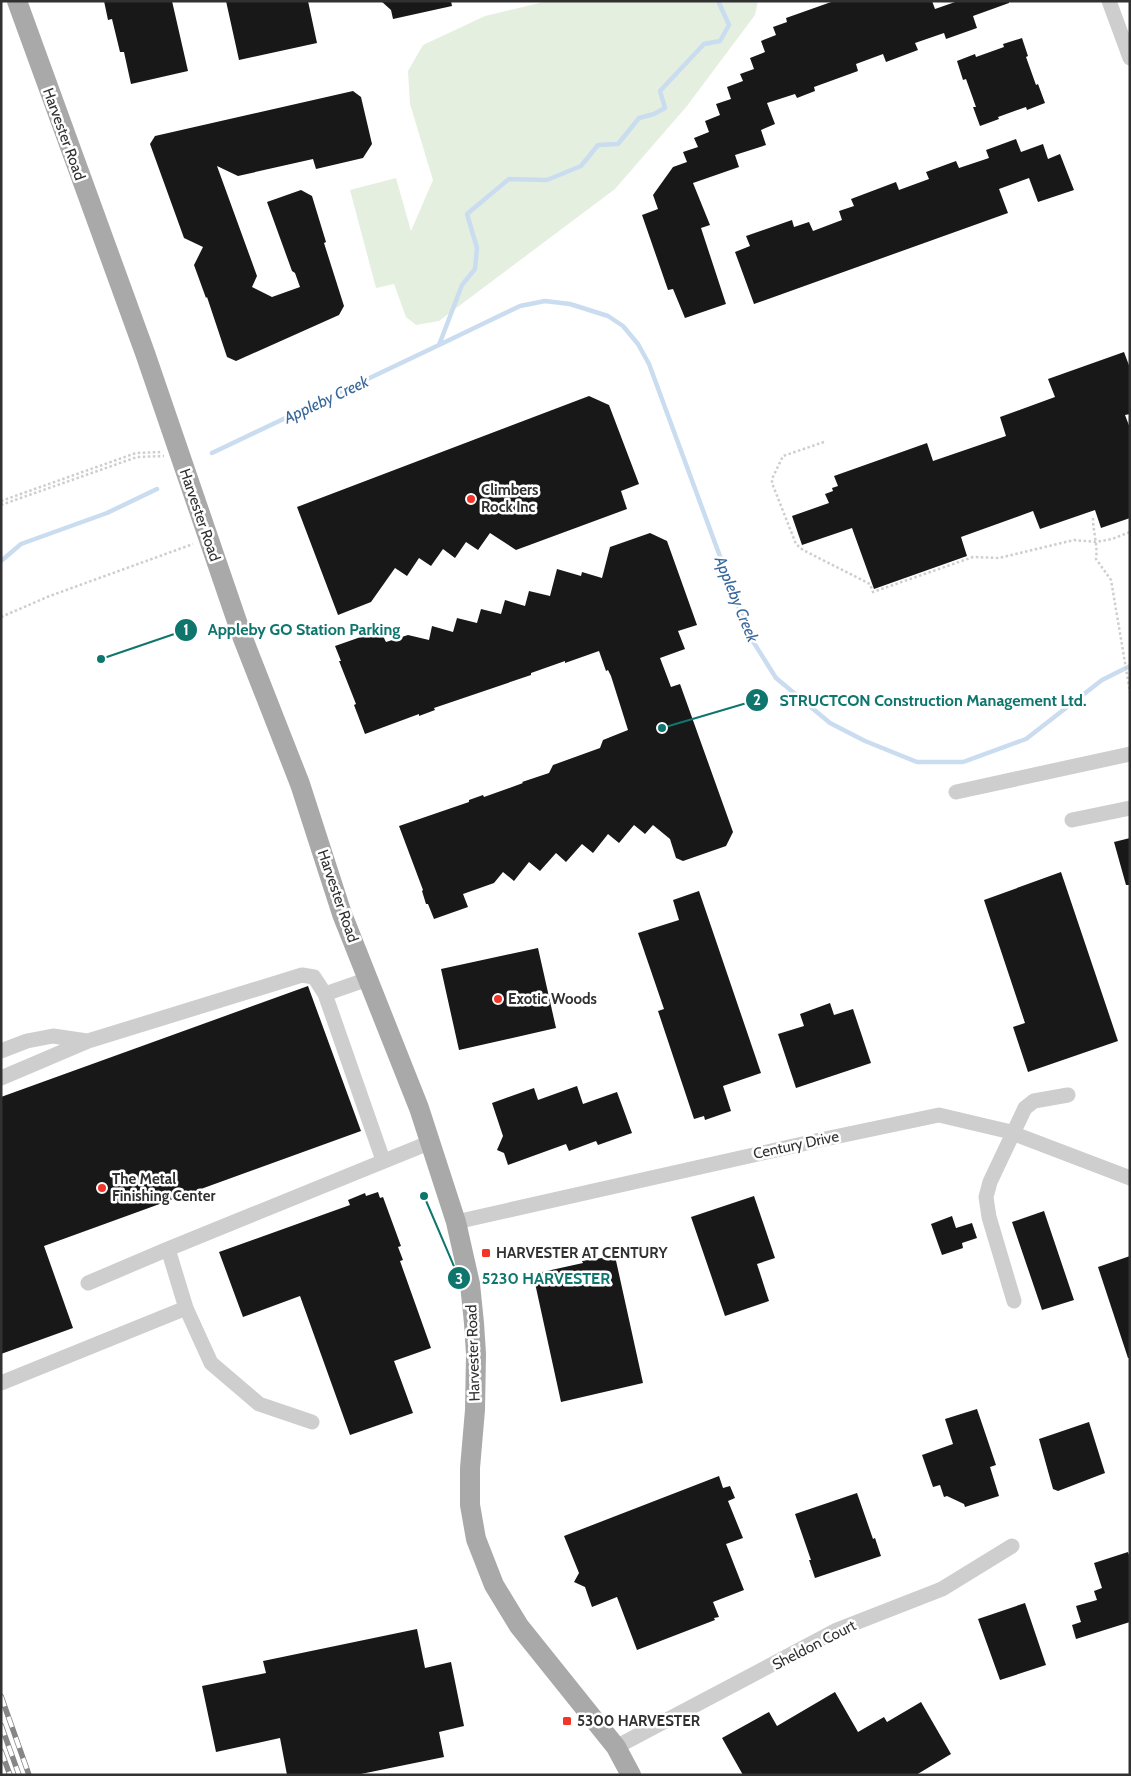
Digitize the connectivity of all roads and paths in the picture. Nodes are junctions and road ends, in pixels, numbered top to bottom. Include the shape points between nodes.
1 (16, 1) edge
2 (1109, 1) edge
3 (1130, 58) edge
4 (824, 442) dead end
5 (178, 451) junction
6 (1, 501) edge
7 (1, 505) edge
8 (1093, 518) dead end
9 (794, 522) dead end
10 (788, 524) junction
11 (1130, 532) edge
12 (207, 533) junction
13 (1096, 542) junction
14 (1, 617) edge
15 (1130, 692) edge
16 (1130, 754) edge
17 (956, 792) dead end
18 (1130, 808) edge
19 (1072, 820) dead end
20 (368, 979) junction
21 (325, 994) junction
22 (88, 1041) junction
23 (1, 1051) edge
24 (1, 1078) edge
25 (1068, 1095) dead end
26 (1013, 1134) junction
27 (430, 1142) junction
28 (383, 1160) junction
29 (1130, 1178) edge
30 (456, 1222) junction
31 (168, 1249) junction
32 (88, 1284) dead end
33 (1014, 1301) dead end
34 (186, 1308) junction
35 (1, 1383) edge
36 (312, 1422) dead end
37 (1012, 1546) dead end
38 (616, 1747) junction
39 (631, 1775) edge

1 - 5 main road, Harvester Road
2 - 3 street
4 - 10 path via 783,456 772,479
5 - 6 path via 136,453
5 - 7 path via 158,457 138,457
5 - 12 main road, Harvester Road
8 - 13 path
9 - 10 path
10 - 13 path via 796,544 803,550 870,584 873,592 973,557 999,558 1074,540
11 - 13 path
12 - 14 path via 189,547 47,597
12 - 20 main road, Harvester Road
13 - 15 path via 1096,559 1111,580
16 - 17 street
18 - 19 street
20 - 21 street
20 - 27 main road, Harvester Road
21 - 22 street via 314,976 302,975
21 - 28 street
22 - 23 street via 54,1036 27,1041
22 - 24 street
25 - 26 street via 1034,1101 1025,1108
26 - 29 street, Century Drive
26 - 30 street, Century Drive via 939,1115
26 - 33 street via 986,1197
27 - 28 street
27 - 30 main road, Harvester Road
28 - 31 street
30 - 38 main road, Harvester Road via 470,1284 476,1354 470,1505 476,1539 494,1585 519,1626
31 - 32 street
31 - 34 street
34 - 35 street
34 - 36 street via 211,1363 259,1404
37 - 38 street, Sheldon Court via 942,1589 837,1630
38 - 39 main road, Harvester Road

